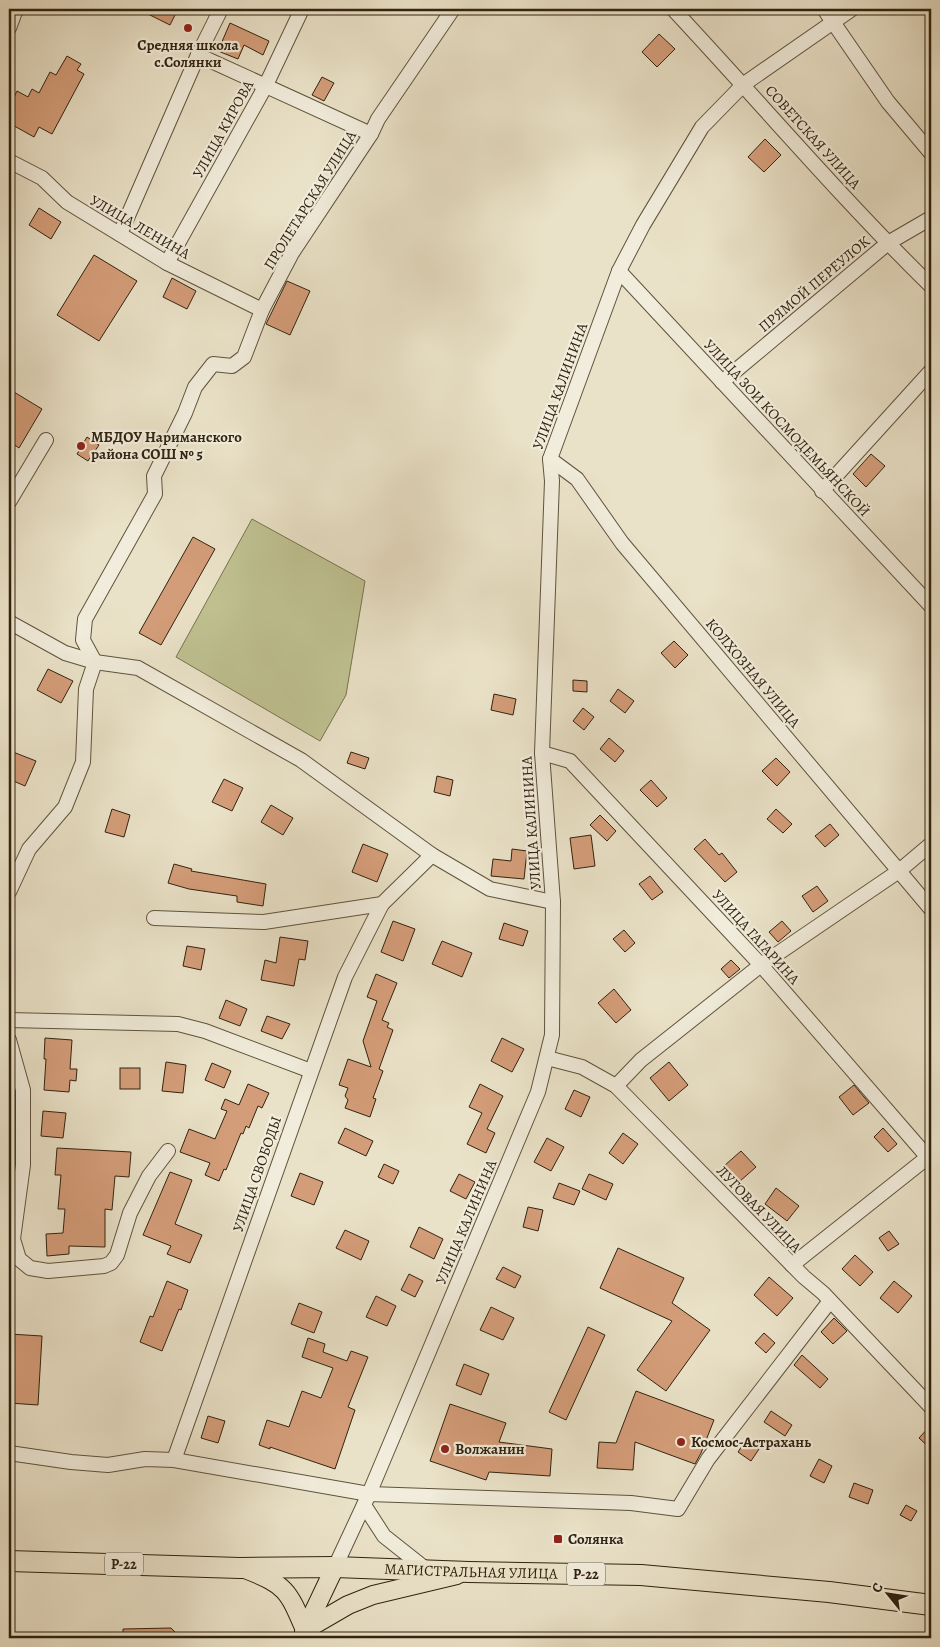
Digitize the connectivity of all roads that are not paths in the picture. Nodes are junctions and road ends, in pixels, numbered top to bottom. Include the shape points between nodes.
1 (16, 9) edge
2 (221, 9) edge
3 (302, 9) edge
4 (453, 9) edge
5 (673, 9) edge
6 (824, 9) edge
7 (852, 9) edge
8 (833, 22) junction
9 (9, 28) edge
10 (198, 55) junction
11 (744, 84) junction
12 (265, 87) junction
13 (371, 134) junction
14 (931, 153) edge
15 (9, 161) edge
16 (931, 218) edge
17 (120, 234) junction
18 (888, 243) junction
19 (167, 263) junction
20 (619, 271) junction
21 (931, 286) edge
22 (262, 310) junction
23 (931, 372) edge
24 (722, 382) junction
25 (46, 440) dead end
26 (550, 459) junction
27 (822, 491) junction
28 (9, 502) edge
29 (931, 606) edge
30 (9, 622) edge
31 (95, 662) junction
32 (542, 753) junction
33 (931, 844) edge
34 (432, 855) junction
35 (899, 870) junction
36 (9, 892) edge
37 (553, 902) junction
38 (382, 904) junction
39 (931, 909) edge
40 (154, 918) dead end
41 (761, 965) junction
42 (9, 1020) edge
43 (9, 1040) edge
44 (548, 1058) junction
45 (311, 1071) junction
46 (616, 1086) junction
47 (168, 1151) dead end
48 (930, 1159) edge
49 (792, 1266) junction
50 (830, 1301) junction
51 (931, 1407) edge
52 (9, 1453) edge
53 (174, 1460) junction
54 (367, 1500) junction
55 (9, 1561) edge
56 (334, 1567) junction
57 (240, 1568) junction
58 (427, 1570) junction
59 (469, 1572) junction
60 (931, 1605) edge
61 (303, 1634) edge

1 - 9 street
2 - 10 street
3 - 12 street, УЛИЦА КИРОВА
4 - 13 street, ПРОЛЕТАРСКАЯ УЛИЦА
5 - 11 street, СОВЕТСКАЯ УЛИЦА
6 - 8 street
7 - 8 street, УЛИЦА КАЛИНИНА
8 - 11 street, УЛИЦА КАЛИНИНА
8 - 14 street via 888,102
10 - 12 street
10 - 17 street
11 - 18 street, СОВЕТСКАЯ УЛИЦА
11 - 20 street, УЛИЦА КАЛИНИНА via 702,127
12 - 13 street
12 - 19 street, УЛИЦА КИРОВА
13 - 22 street, ПРОЛЕТАРСКАЯ УЛИЦА via 292,253
15 - 17 street, УЛИЦА ЛЕНИНА via 42,178 66,202
16 - 18 street, ПРЯМОЙ ПЕРЕУЛОК
17 - 19 street, УЛИЦА ЛЕНИНА
18 - 21 street, СОВЕТСКАЯ УЛИЦА
18 - 24 street, ПРЯМОЙ ПЕРЕУЛОК
19 - 22 street, УЛИЦА ЛЕНИНА
20 - 24 street, УЛИЦА ЗОИ КОСМОДЕМЬЯНСКОЙ
20 - 26 street, УЛИЦА КАЛИНИНА
22 - 31 street, ПРОЛЕТАРСКАЯ УЛИЦА via 244,357 232,366 213,364 195,387 154,476 155,494 85,618 83,640
23 - 27 street
24 - 27 street, УЛИЦА ЗОИ КОСМОДЕМЬЯНСКОЙ
25 - 28 street
26 - 32 street, УЛИЦА КАЛИНИНА via 552,490
26 - 35 street, КОЛХОЗНАЯ УЛИЦА via 577,480 622,543
27 - 29 street, УЛИЦА ЗОИ КОСМОДЕМЬЯНСКОЙ
30 - 31 street via 64,653
31 - 34 street via 138,668 301,760
31 - 36 street via 86,689 83,762 65,806 29,849
32 - 37 street, УЛИЦА КАЛИНИНА
32 - 41 street, УЛИЦА ГАГАРИНА via 570,761
33 - 35 street
34 - 37 street via 490,889
34 - 38 street, УЛИЦА СВОБОДЫ
35 - 39 street, КОЛХОЗНАЯ УЛИЦА
35 - 41 street
37 - 44 street, УЛИЦА КАЛИНИНА via 552,1035
38 - 40 street via 264,922
38 - 45 street, УЛИЦА СВОБОДЫ via 345,977
41 - 46 street via 642,1060
41 - 48 street, УЛИЦА ГАГАРИНА
42 - 45 street via 178,1024
43 - 47 street via 23,1090 23,1165 14,1239 19,1259 30,1268 48,1271 111,1263 148,1176
44 - 46 street, ЛУГОВАЯ УЛИЦА via 582,1067
44 - 54 street, УЛИЦА КАЛИНИНА via 538,1092
45 - 53 street, УЛИЦА СВОБОДЫ
46 - 49 street, ЛУГОВАЯ УЛИЦА
48 - 49 street
49 - 50 street, ЛУГОВАЯ УЛИЦА
50 - 51 street, ЛУГОВАЯ УЛИЦА
50 - 54 street via 708,1459 678,1509 632,1503
52 - 53 street via 108,1465 145,1459
53 - 54 street
54 - 56 street, УЛИЦА КАЛИНИНА
54 - 58 street via 384,1536
55 - 57 highway, МАГИСТРАЛЬНАЯ УЛИЦА / Р-22
56 - 57 highway, МАГИСТРАЛЬНАЯ УЛИЦА / Р-22
56 - 58 highway, МАГИСТРАЛЬНАЯ УЛИЦА / Р-22
56 - 61 main road
57 - 61 main road via 270,1579 284,1589 294,1604
58 - 59 highway, МАГИСТРАЛЬНАЯ УЛИЦА / Р-22
59 - 60 highway, МАГИСТРАЛЬНАЯ УЛИЦА / Р-22 via 641,1576 829,1592
59 - 61 main road via 348,1604

